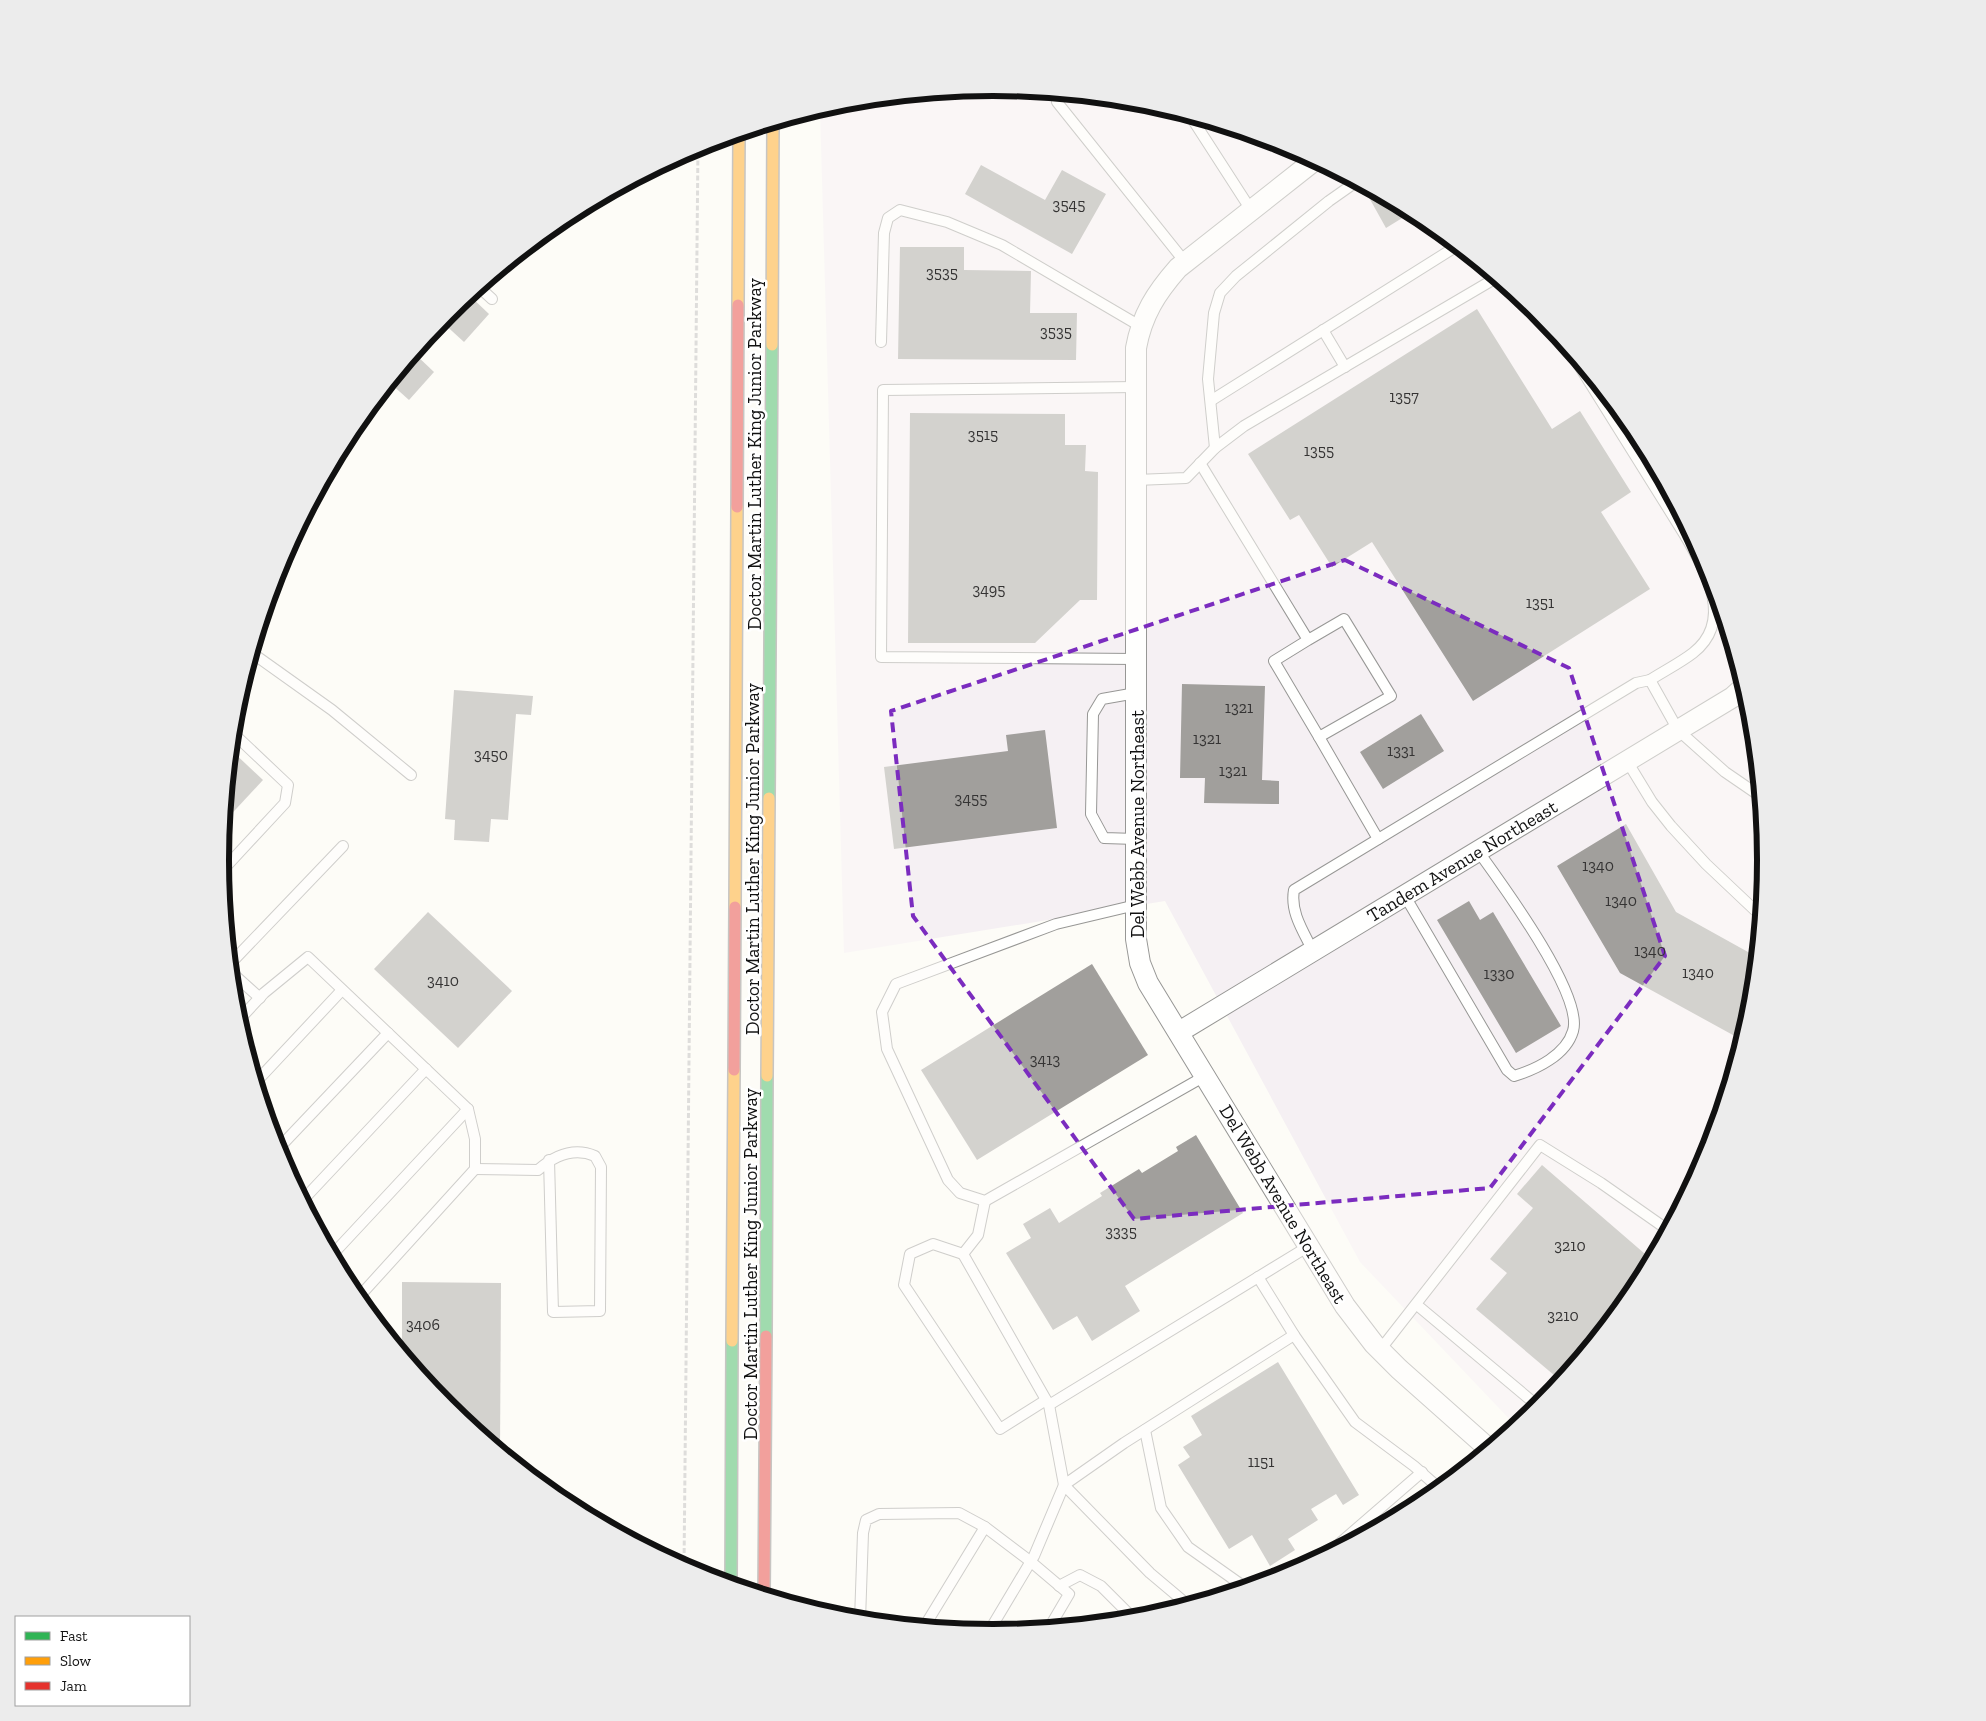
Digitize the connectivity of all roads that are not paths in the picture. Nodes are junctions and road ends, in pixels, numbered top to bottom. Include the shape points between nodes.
1 (1058, 99) edge
2 (1195, 123) edge
3 (774, 129) edge
4 (739, 140) edge
5 (1309, 165) edge
6 (1351, 186) edge
7 (1251, 210) junction
8 (1452, 249) edge
9 (1186, 262) junction
10 (1491, 281) edge
11 (484, 291) edge
12 (492, 299) dead end
13 (1140, 326) junction
14 (1323, 330) junction
15 (880, 342) dead end
16 (1345, 367) junction
17 (1136, 387) junction
18 (1596, 391) edge
19 (1212, 400) junction
20 (1215, 448) junction
21 (1200, 463) junction
22 (1136, 480) junction
23 (1669, 505) edge
24 (1713, 606) edge
25 (1308, 640) junction
26 (257, 656) edge
27 (1136, 659) junction
28 (1650, 680) junction
29 (1738, 692) edge
30 (1136, 693) junction
31 (1678, 730) junction
32 (1319, 737) junction
33 (239, 738) edge
34 (1627, 761) junction
35 (411, 775) dead end
36 (1754, 792) edge
37 (1136, 839) junction
38 (1378, 839) junction
39 (343, 846) dead end
40 (1478, 851) junction
41 (229, 863) edge
42 (1405, 896) junction
43 (1136, 905) junction
44 (1756, 912) edge
45 (1313, 951) junction
46 (235, 959) edge
47 (238, 978) edge
48 (342, 990) junction
49 (260, 998) junction
50 (244, 1015) edge
51 (1179, 1032) junction
52 (388, 1033) junction
53 (426, 1069) junction
54 (1205, 1076) junction
55 (261, 1077) edge
56 (468, 1109) junction
57 (283, 1143) edge
58 (549, 1160) junction
59 (475, 1169) junction
60 (306, 1195) edge
61 (985, 1202) junction
62 (1663, 1227) edge
63 (734, 1244) junction
64 (1308, 1246) junction
65 (336, 1251) edge
66 (963, 1254) junction
67 (1258, 1277) junction
68 (364, 1293) edge
69 (1417, 1305) junction
70 (1294, 1335) junction
71 (1380, 1350) junction
72 (720, 1379) dead end
73 (1048, 1402) junction
74 (1532, 1402) edge
75 (1145, 1430) junction
76 (1485, 1445) edge
77 (1422, 1472) junction
78 (1435, 1484) edge
79 (1064, 1485) junction
80 (985, 1527) junction
81 (1346, 1538) edge
82 (1030, 1561) junction
83 (731, 1578) edge
84 (1240, 1584) edge
85 (1059, 1586) junction
86 (764, 1589) edge
87 (1183, 1601) edge
88 (1127, 1612) edge
89 (860, 1613) edge
90 (927, 1621) edge
91 (1053, 1622) edge
92 (993, 1625) edge

1 - 9 lane
2 - 7 lane
3 - 86 highway, Doctor Martin Luther King Junior Parkway
4 - 63 highway, Doctor Martin Luther King Junior Parkway
5 - 7 street, Del Webb Avenue Northeast
6 - 19 lane via 1243,270 1220,293 1214,313 1208,379
7 - 9 street, Del Webb Avenue Northeast
8 - 14 lane
9 - 13 street, Del Webb Avenue Northeast via 1160,288
10 - 16 lane
11 - 12 lane
13 - 15 lane via 1002,245 947,222 900,210 888,218 884,233
13 - 17 street, Del Webb Avenue Northeast via 1136,348
14 - 16 lane
14 - 19 lane
16 - 20 lane via 1244,426
17 - 22 street, Del Webb Avenue Northeast
17 - 27 lane via 883,390 881,657
18 - 23 lane
19 - 20 lane
20 - 21 lane
21 - 22 lane via 1186,478
21 - 25 lane
22 - 27 street, Del Webb Avenue Northeast
24 - 28 lane via 1712,628 1694,652
25 - 32 lane via 1274,662
25 - 32 lane via 1344,619 1391,696
26 - 35 lane via 332,710
27 - 30 street, Del Webb Avenue Northeast
28 - 31 lane
28 - 38 lane via 1636,683
29 - 31 street, Tandem Avenue Northeast
30 - 37 street, Del Webb Avenue Northeast
30 - 37 lane via 1102,700 1093,714 1091,814 1104,838
31 - 34 street, Tandem Avenue Northeast
31 - 36 lane via 1725,772
32 - 38 lane
33 - 41 lane via 288,785 285,803
34 - 40 street, Tandem Avenue Northeast
34 - 44 lane via 1671,826
37 - 43 street, Del Webb Avenue Northeast
38 - 45 lane via 1294,890 1292,902 1296,916
39 - 46 lane
40 - 42 street, Tandem Avenue Northeast
40 - 42 lane via 1539,942 1573,1010 1574,1029 1569,1041 1548,1060 1514,1076 1507,1070
42 - 45 street, Tandem Avenue Northeast
43 - 51 street, Del Webb Avenue Northeast via 1140,963 1148,983
43 - 61 lane via 1056,924 896,984 882,1012 887,1049 948,1180 960,1193
45 - 51 street, Tandem Avenue Northeast
47 - 49 lane
48 - 49 lane via 308,957
48 - 52 lane
48 - 55 lane
49 - 50 lane
51 - 54 street, Del Webb Avenue Northeast
52 - 53 lane
52 - 57 lane
53 - 56 lane
53 - 60 lane
54 - 61 lane
54 - 64 street, Del Webb Avenue Northeast
56 - 59 lane via 475,1139
56 - 65 lane
58 - 58 lane via 583,1151 595,1156 601,1167 600,1311 552,1312
58 - 59 lane via 538,1170
59 - 68 lane
61 - 66 lane via 978,1235
62 - 69 lane via 1540,1145
63 - 72 highway
63 - 83 highway, Doctor Martin Luther King Junior Parkway
64 - 67 lane
64 - 71 street, Del Webb Avenue Northeast via 1345,1306
66 - 73 lane
66 - 73 lane via 933,1244 910,1254 904,1285 1000,1430
67 - 70 lane
67 - 73 lane
69 - 71 lane
69 - 74 lane
70 - 75 lane
70 - 77 lane via 1355,1422
71 - 76 street, Del Webb Avenue Northeast
73 - 79 lane
75 - 79 lane
75 - 84 lane via 1161,1508 1188,1547
77 - 78 lane
77 - 81 lane
79 - 82 lane
79 - 87 lane via 1150,1573
80 - 82 lane
80 - 89 lane via 959,1513 879,1514 866,1520
80 - 90 lane
82 - 85 lane
82 - 92 lane
85 - 88 lane via 1080,1575 1101,1586
85 - 91 lane via 1069,1594

